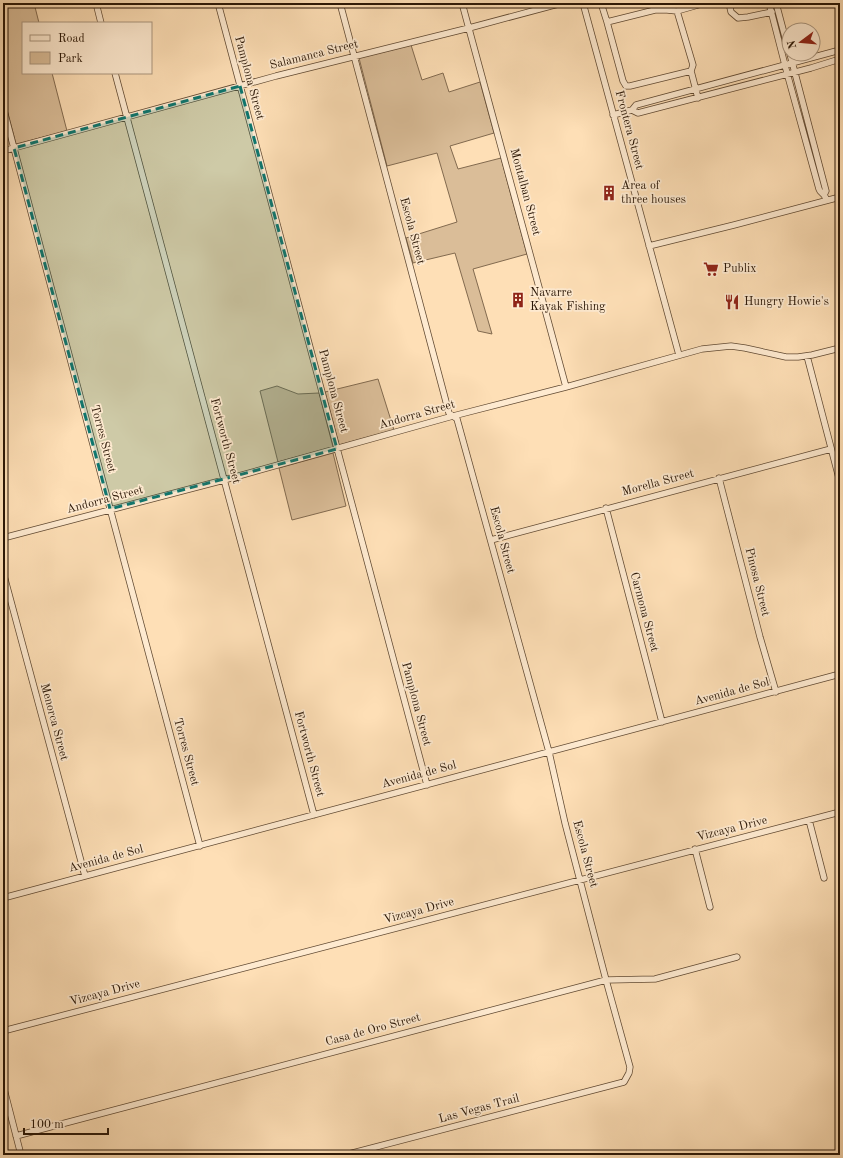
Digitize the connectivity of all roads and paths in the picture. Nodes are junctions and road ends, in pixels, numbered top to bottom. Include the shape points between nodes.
1 (96, 3) edge
2 (218, 3) edge
3 (340, 3) edge
4 (462, 3) edge
5 (562, 3) edge
6 (583, 3) edge
7 (602, 3) edge
8 (705, 3) edge
9 (729, 3) edge
10 (769, 3) edge
11 (776, 3) edge
12 (677, 11) junction
13 (772, 12) junction
14 (101, 22) edge
15 (607, 22) junction
16 (781, 22) edge
17 (469, 28) junction
18 (840, 50) edge
19 (355, 56) junction
20 (840, 59) edge
21 (792, 63) junction
22 (786, 65) junction
23 (691, 71) junction
24 (794, 72) junction
25 (115, 74) edge
26 (785, 74) junction
27 (240, 86) junction
28 (696, 89) junction
29 (698, 98) junction
30 (3, 107) edge
31 (632, 110) junction
32 (613, 115) junction
33 (127, 118) junction
34 (14, 148) junction
35 (3, 150) edge
36 (826, 197) junction
37 (840, 197) edge
38 (649, 246) junction
39 (840, 348) edge
40 (679, 355) junction
41 (807, 356) junction
42 (566, 387) junction
43 (453, 416) junction
44 (337, 449) junction
45 (831, 449) junction
46 (719, 478) junction
47 (224, 480) junction
48 (840, 482) edge
49 (606, 508) junction
50 (110, 509) junction
51 (3, 538) edge
52 (491, 540) junction
53 (3, 572) edge
54 (840, 674) edge
55 (776, 692) junction
56 (662, 722) junction
57 (549, 752) junction
58 (426, 785) junction
59 (840, 812) edge
60 (314, 815) junction
61 (809, 820) junction
62 (200, 846) junction
63 (695, 849) junction
64 (85, 876) junction
65 (824, 878) dead end
66 (580, 880) junction
67 (3, 898) edge
68 (710, 907) dead end
69 (737, 957) dead end
70 (606, 980) junction
71 (3, 1031) edge
72 (619, 1084) joint
73 (3, 1085) edge
74 (16, 1136) junction
75 (21, 1155) edge
76 (345, 1155) edge

1 - 14 street
2 - 27 street, Pamplona Street
3 - 19 street, Escola Street
4 - 17 street, Montalban Street
5 - 17 street, Salamanca Street
6 - 32 street, Frontera Street
7 - 15 street
8 - 12 street
9 - 13 street via 731,12 738,18
10 - 13 street
11 - 16 street
12 - 15 street via 655,10
12 - 23 street via 693,65
13 - 22 street
15 - 23 street via 626,86
17 - 19 street, Salamanca Street
17 - 42 street, Montalban Street
18 - 21 street
19 - 27 street, Salamanca Street
19 - 43 street, Escola Street via 449,413
20 - 24 street
21 - 22 street
21 - 24 street
22 - 26 street
22 - 28 street
23 - 28 street
24 - 26 street
24 - 36 street
25 - 33 street, Fortworth Street
26 - 29 street
26 - 36 street via 819,189
27 - 33 street, Salamanca Street
27 - 44 street, Pamplona Street
28 - 29 street
28 - 31 street via 636,105
29 - 31 street via 638,113
30 - 34 street, Torres Street
31 - 32 street
32 - 38 street, Frontera Street
33 - 34 street, Salamanca Street
33 - 47 street, Fortworth Street
34 - 35 street, Salamanca Street
34 - 50 street, Torres Street
36 - 37 street
36 - 38 street via 734,225
38 - 40 street, Frontera Street
39 - 41 street, Andorra Street
40 - 41 street, Andorra Street via 731,346 786,357
40 - 42 street, Andorra Street
41 - 45 street
42 - 43 street, Andorra Street
43 - 44 street, Andorra Street
43 - 52 street, Escola Street via 457,419
44 - 47 street, Andorra Street
44 - 58 street, Pamplona Street
45 - 46 street, Morella Street
45 - 48 street
46 - 49 street, Morella Street
46 - 55 street, Pinosa Street
47 - 50 street, Andorra Street
47 - 60 street, Fortworth Street
49 - 52 street, Morella Street
49 - 56 street, Carmona Street
50 - 51 street, Andorra Street
50 - 62 street, Torres Street
52 - 57 street, Escola Street
53 - 64 street, Menorca Street
54 - 55 street, Avenida de Sol
55 - 56 street, Avenida de Sol
56 - 57 street, Avenida de Sol
57 - 58 street, Avenida de Sol
57 - 66 street, Escola Street
58 - 60 street, Avenida de Sol
59 - 61 street, Vizcaya Drive
60 - 62 street, Avenida de Sol
61 - 63 street, Vizcaya Drive
61 - 65 street
62 - 64 street, Avenida de Sol
63 - 66 street, Vizcaya Drive
63 - 68 street
64 - 67 street, Avenida de Sol
66 - 70 street, Escola Street
66 - 71 street, Vizcaya Drive
69 - 70 street, Casa de Oro Street via 655,979
70 - 72 street, Escola Street via 630,1067 624,1082
70 - 74 street, Casa de Oro Street
72 - 76 street, Las Vegas Trail
73 - 74 street
74 - 75 street

